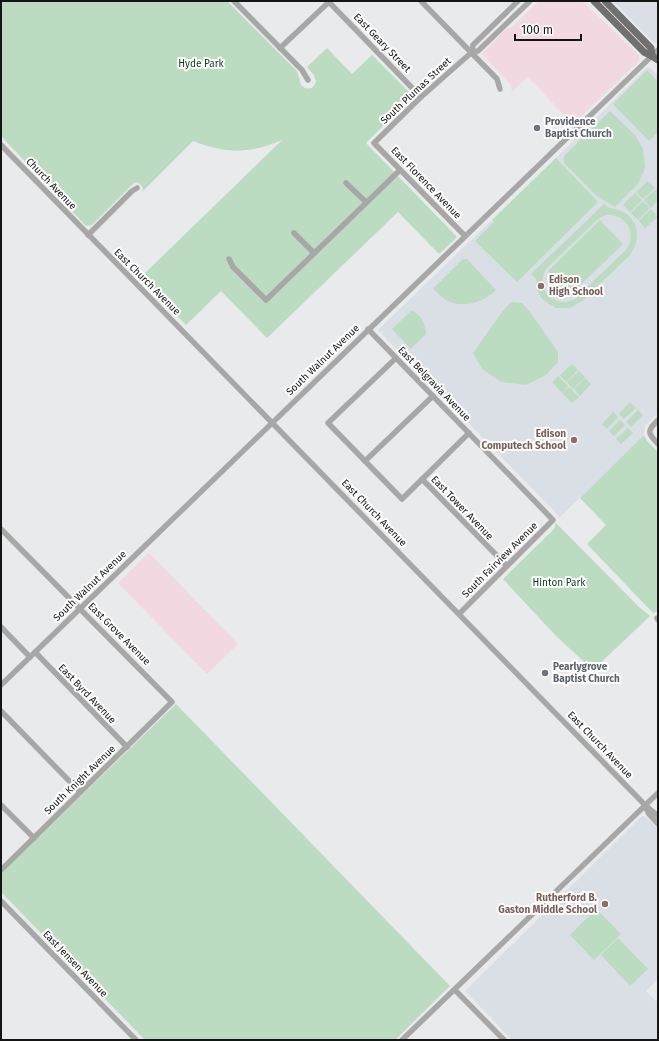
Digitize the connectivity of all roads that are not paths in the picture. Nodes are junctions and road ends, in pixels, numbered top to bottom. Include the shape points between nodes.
1 (234, 1) edge
2 (329, 1) edge
3 (421, 1) edge
4 (530, 1) edge
5 (594, 1) edge
6 (605, 1) edge
7 (515, 2) edge
8 (280, 48) junction
9 (658, 50) edge
10 (472, 52) junction
11 (655, 58) edge
12 (308, 80) dead end
13 (500, 89) dead end
14 (421, 97) junction
15 (374, 143) joint
16 (1, 145) edge
17 (400, 170) junction
18 (346, 183) dead end
19 (137, 188) dead end
20 (366, 202) junction
21 (294, 233) dead end
22 (88, 235) junction
23 (464, 236) junction
24 (314, 253) junction
25 (229, 259) dead end
26 (368, 329) junction
27 (396, 358) junction
28 (433, 396) junction
29 (658, 420) edge
30 (273, 421) junction
31 (469, 433) junction
32 (658, 444) edge
33 (365, 461) junction
34 (422, 479) junction
35 (553, 520) joint
36 (1, 529) edge
37 (507, 566) junction
38 (80, 608) junction
39 (460, 613) junction
40 (1, 627) edge
41 (33, 655) junction
42 (1, 685) edge
43 (172, 702) joint
44 (1, 711) edge
45 (127, 747) junction
46 (80, 792) junction
47 (658, 793) edge
48 (1, 805) edge
49 (645, 805) junction
50 (658, 816) edge
51 (658, 824) edge
52 (34, 838) junction
53 (1, 870) edge
54 (1, 901) edge
55 (455, 990) junction
56 (406, 1039) edge
57 (136, 1040) edge
58 (504, 1040) edge

1 - 8 street
2 - 8 street
2 - 14 street, East Geary Street
3 - 10 street
4 - 10 street, South Plumas Street via 478,51
5 - 11 main road via 645,53
6 - 11 main road via 651,48
7 - 10 street, South Plumas Street via 473,45
8 - 12 street via 302,70
9 - 11 street, South Walnut Avenue
10 - 13 street via 497,79
10 - 14 street, South Plumas Street
11 - 23 street, South Walnut Avenue
14 - 15 street, South Plumas Street
15 - 17 street, East Florence Avenue
16 - 22 street, Church Avenue
17 - 20 street
17 - 23 street, East Florence Avenue
18 - 20 street
19 - 22 street
20 - 24 street
21 - 24 street
22 - 30 street, East Church Avenue
23 - 26 street, South Walnut Avenue
24 - 25 street via 266,300 233,268
26 - 27 street, East Belgravia Avenue
26 - 30 street, South Walnut Avenue
27 - 28 street, East Belgravia Avenue
27 - 33 street via 328,423
28 - 31 street, East Belgravia Avenue
28 - 33 street
29 - 32 street via 649,432
30 - 38 street, South Walnut Avenue
30 - 39 street, East Church Avenue
31 - 34 street
31 - 35 street, East Belgravia Avenue
33 - 34 street via 402,499
34 - 37 street, East Tower Avenue
35 - 37 street, South Fairview Avenue
36 - 38 street, East Grove Avenue
37 - 39 street, South Fairview Avenue
38 - 41 street, South Walnut Avenue
38 - 43 street, East Grove Avenue
39 - 49 street, East Church Avenue
40 - 41 street, East Byrd Avenue
41 - 42 street, South Walnut Avenue
41 - 45 street, East Byrd Avenue
43 - 45 street, South Knight Avenue
44 - 46 street
45 - 46 street, South Knight Avenue
46 - 52 street, South Knight Avenue
47 - 49 street
48 - 52 street
49 - 50 street, East Church Avenue
49 - 51 street, East Church Avenue
49 - 55 street
52 - 53 street, South Knight Avenue
54 - 57 street, East Jensen Avenue
55 - 56 street
55 - 58 street

